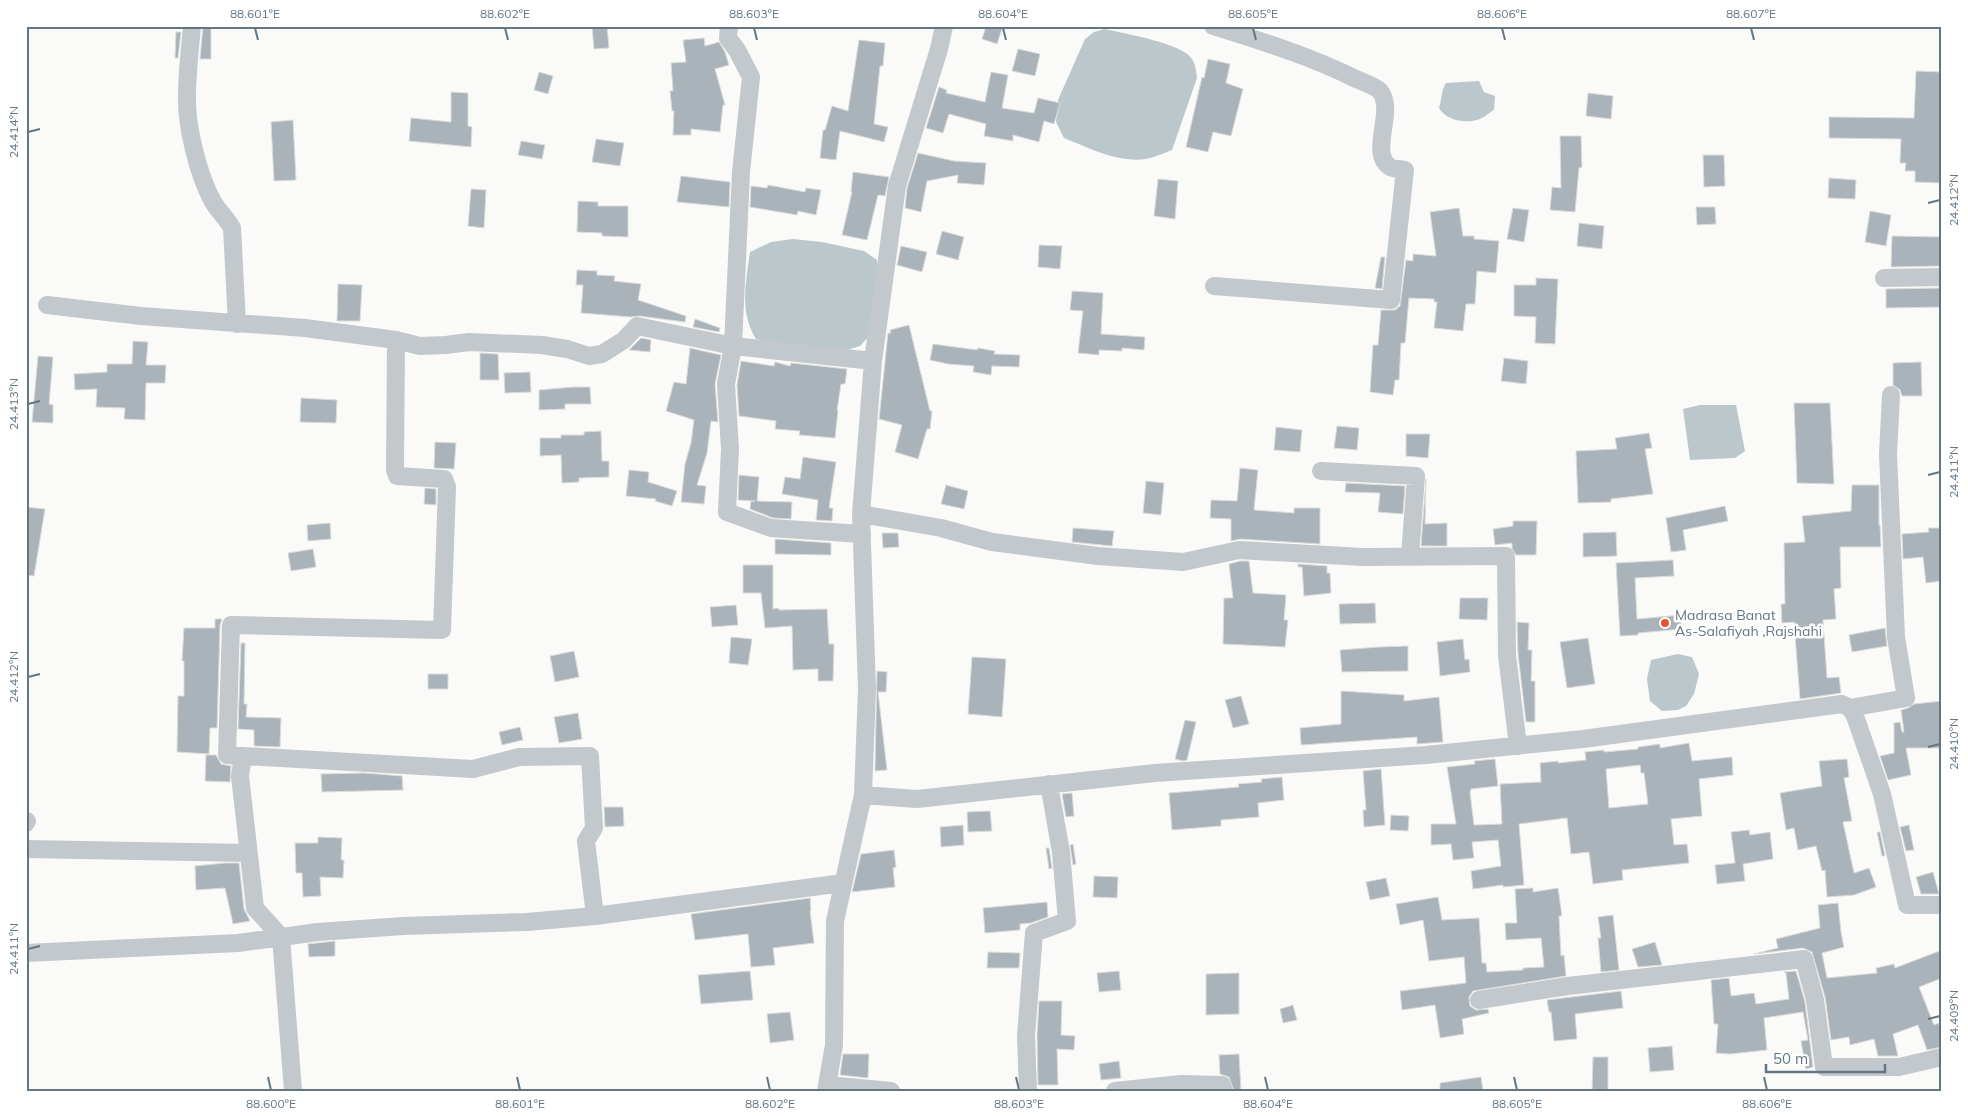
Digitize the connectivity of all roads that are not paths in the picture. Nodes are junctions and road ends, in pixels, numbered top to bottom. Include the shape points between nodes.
1 (192, 26) edge
2 (729, 26) edge
3 (944, 26) edge
4 (1213, 26) edge
5 (1942, 277) edge
6 (1884, 278) dead end
7 (1214, 286) dead end
8 (47, 305) dead end
9 (237, 324) junction
10 (396, 340) junction
11 (733, 346) junction
12 (873, 361) junction
13 (1891, 395) dead end
14 (1321, 471) dead end
15 (861, 514) junction
16 (862, 534) junction
17 (1410, 556) junction
18 (1850, 708) junction
19 (1518, 746) junction
20 (243, 756) junction
21 (1049, 784) junction
22 (862, 795) junction
23 (26, 849) edge
24 (248, 852) junction
25 (843, 883) junction
26 (1942, 905) edge
27 (595, 916) junction
28 (281, 937) junction
29 (26, 953) edge
30 (1479, 1000) dead end
31 (1942, 1057) edge
32 (827, 1088) edge
33 (293, 1091) edge
34 (891, 1091) edge
35 (1028, 1091) edge
36 (1115, 1091) edge
37 (1224, 1091) edge

1 - 9 street via 186,97 193,146 212,202 232,228
2 - 11 street via 728,38 751,77 741,172
3 - 12 street via 897,186
4 - 7 street via 1334,68 1379,90 1386,104 1382,158 1390,167 1405,170 1391,300
5 - 6 street
8 - 9 street
9 - 10 street via 305,328
10 - 11 street via 420,346 469,342 542,345 589,356 602,354 624,340 637,326
10 - 20 street via 396,476 444,480 447,487 442,630 231,625 227,755
11 - 12 street
11 - 16 street via 726,384 730,449 727,512 770,528
12 - 15 street
13 - 18 street via 1888,454 1896,637 1906,698
14 - 17 street via 1416,476
15 - 16 street
15 - 17 street via 941,528 992,542 1117,557 1183,562 1239,550 1363,557
16 - 22 street via 867,689
17 - 19 street via 1506,556 1507,655
18 - 19 street via 1842,704
18 - 26 street via 1856,716 1882,794 1907,905
19 - 21 street
20 - 24 street via 240,776
20 - 27 street via 473,769 519,757 590,756 594,828 586,840
21 - 22 street via 917,798
21 - 35 street via 1061,852 1066,921 1034,933 1026,1036
22 - 25 street
23 - 24 street
24 - 28 street via 255,908
25 - 27 street
25 - 32 street via 835,921 834,1044
27 - 28 street via 527,922 393,926
28 - 29 street via 238,943
28 - 33 street
30 - 31 street via 1578,985 1804,960 1824,1067 1898,1067
32 - 34 street
36 - 37 street via 1181,1084 1222,1085

